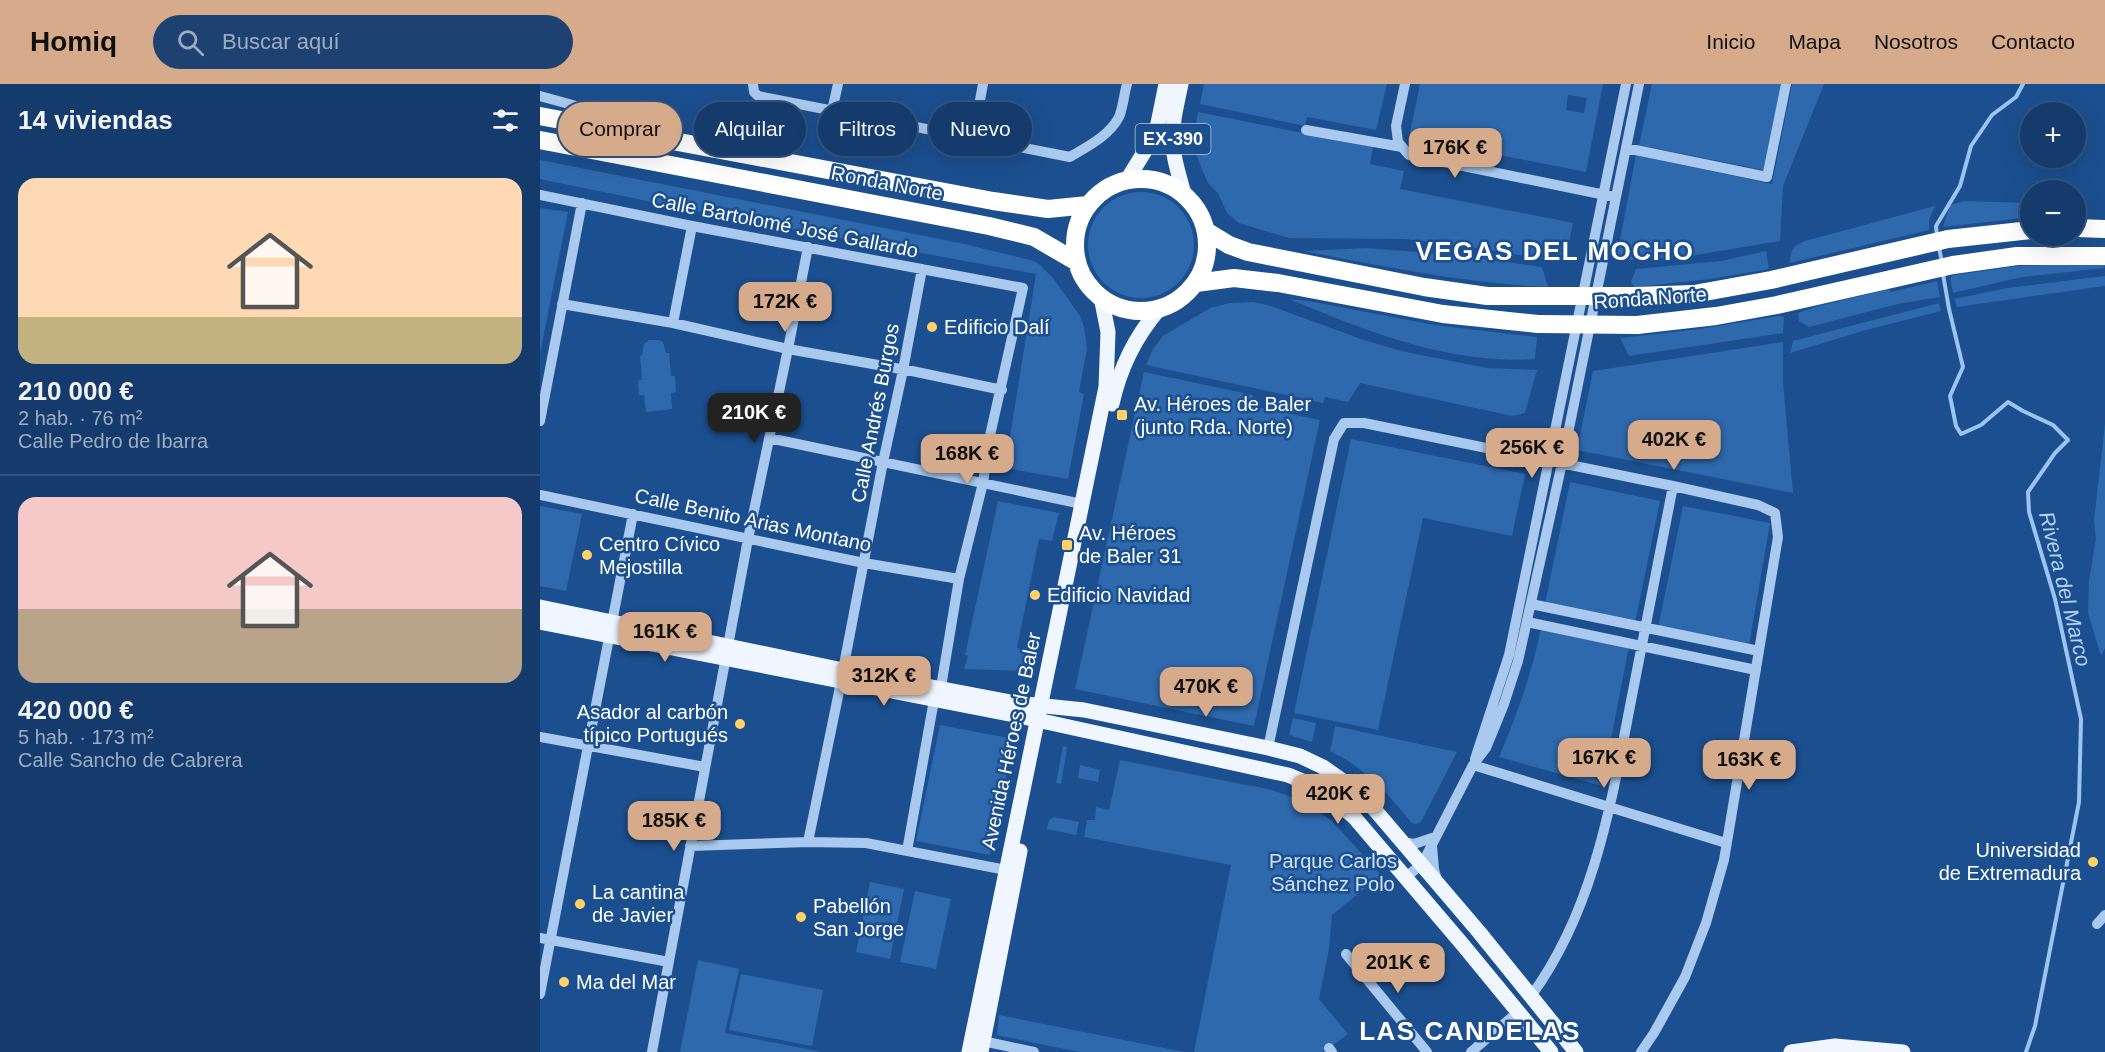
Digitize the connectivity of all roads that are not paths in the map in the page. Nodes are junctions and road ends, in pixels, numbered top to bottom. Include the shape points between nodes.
1 (753, 84) edge
2 (838, 84) edge
3 (983, 84) edge
4 (1125, 84) edge
5 (1166, 84) edge
6 (1181, 84) edge
7 (1405, 84) edge
8 (1626, 84) edge
9 (1639, 84) edge
10 (1786, 84) edge
11 (540, 96) edge
12 (834, 102) edge
13 (980, 102) edge
14 (818, 108) edge
15 (540, 116) edge
16 (1306, 130) dead end
17 (540, 140) edge
18 (1402, 147) junction
19 (1626, 148) junction
20 (1032, 150) edge
21 (772, 160) junction
22 (1127, 180) junction
23 (1184, 194) junction
24 (540, 195) edge
25 (1604, 195) junction
26 (1616, 197) junction
27 (582, 203) junction
28 (1088, 206) junction
29 (692, 226) junction
30 (2086, 228) edge
31 (2105, 229) edge
32 (1206, 231) junction
33 (2020, 231) edge
34 (808, 247) junction
35 (2105, 256) edge
36 (1077, 261) junction
37 (922, 269) junction
38 (1196, 283) junction
39 (1101, 297) junction
40 (562, 304) junction
41 (1159, 309) junction
42 (673, 323) junction
43 (788, 349) junction
44 (903, 370) junction
45 (1002, 390) junction
46 (540, 421) edge
47 (769, 438) junction
48 (1550, 461) junction
49 (883, 462) junction
50 (1562, 463) junction
51 (982, 483) junction
52 (1673, 486) junction
53 (540, 495) edge
54 (1082, 504) junction
55 (633, 514) junction
56 (748, 539) junction
57 (864, 562) junction
58 (960, 579) junction
59 (1531, 604) junction
60 (540, 607) edge
61 (612, 621) junction
62 (540, 622) edge
63 (1527, 622) junction
64 (1645, 627) junction
65 (609, 636) junction
66 (1642, 646) junction
67 (1759, 651) junction
68 (727, 652) junction
69 (1756, 670) junction
70 (842, 676) junction
71 (937, 694) junction
72 (1045, 705) junction
73 (1042, 721) junction
74 (540, 737) edge
75 (588, 746) junction
76 (1268, 748) junction
77 (1473, 765) junction
78 (705, 767) junction
79 (1611, 807) junction
80 (1434, 841) junction
81 (1403, 842) junction
82 (808, 843) junction
83 (1726, 843) junction
84 (690, 846) junction
85 (907, 851) junction
86 (1422, 864) junction
87 (1006, 870) junction
88 (1406, 877) junction
89 (1438, 884) junction
90 (2105, 915) edge
91 (2097, 924) dead end
92 (545, 939) edge
93 (1346, 954) dead end
94 (669, 962) junction
95 (540, 994) edge
96 (1531, 996) junction
97 (1518, 1012) junction
98 (976, 1046) edge
99 (651, 1052) edge
100 (1034, 1052) edge
101 (1427, 1052) edge
102 (1471, 1052) edge
103 (1551, 1052) edge
104 (1576, 1052) edge
105 (1641, 1052) edge
106 (1791, 1052) edge
107 (1903, 1052) edge

1 - 14 street via 758,96
2 - 12 street
3 - 13 street
4 - 20 street via 1119,117 1097,141 1070,157
5 - 22 main road, EX-390 via 1156,133
6 - 23 main road, EX-390 via 1173,124 1173,149
7 - 18 street via 1396,126
8 - 25 street
9 - 19 street
10 - 19 street via 1767,177
11 - 21 street
15 - 21 highway, Ronda Norte
16 - 18 street
17 - 36 highway, Ronda Norte via 988,226 1034,237
18 - 25 street via 1409,155
19 - 26 street
21 - 28 highway, Ronda Norte via 1004,203 1048,209
22 - 23 highway via 1167,183
22 - 28 highway via 1106,189
23 - 32 highway via 1198,210
24 - 27 street, Calle Bartolomé José Gallardo
25 - 26 street
25 - 48 street
26 - 50 street
27 - 29 street, Calle Bartolomé José Gallardo
27 - 40 street
28 - 36 highway via 1079,222
29 - 34 street, Calle Bartolomé José Gallardo
29 - 42 street
30 - 31 highway
32 - 33 highway, Ronda Norte, bridge via 1248,252 1487,296 1694,294 1948,239
32 - 38 highway via 1208,249
34 - 37 street, Calle Bartolomé José Gallardo
34 - 43 street
35 - 38 highway, Ronda Norte, bridge via 2016,256 1953,265 1777,305 1637,326 1538,324 1443,314 1234,278
36 - 39 highway via 1086,281
37 - 44 street, Calle Andrés Burgos
37 - 45 street, Calle Bartolomé José Gallardo via 1023,288
38 - 41 highway via 1180,299
39 - 41 highway via 1119,307
39 - 54 main road, Avenida Héroes de Baler via 1108,332 1106,387
40 - 42 street
40 - 46 street
41 - 72 main road, Avenida Héroes de Baler via 1144,326 1118,377
42 - 43 street
43 - 44 street
43 - 47 street
44 - 45 street
44 - 49 street, Calle Andrés Burgos
45 - 51 street
47 - 49 street
47 - 56 street
48 - 50 street
48 - 76 street via 1364,423 1344,423 1334,439
48 - 77 street via 1509,655
49 - 51 street
49 - 57 street, Calle Andrés Burgos
50 - 52 street
50 - 59 street
51 - 54 street
51 - 58 street
52 - 64 street
52 - 67 street via 1758,505 1775,513 1778,537
53 - 55 street, Calle Benito Arias Montano
54 - 72 main road, Avenida Héroes de Baler
55 - 56 street, Calle Benito Arias Montano
55 - 61 street
56 - 57 street, Calle Benito Arias Montano
56 - 68 street
57 - 58 street, Calle Benito Arias Montano
57 - 70 street, Calle Andrés Burgos
58 - 71 street
59 - 63 street
59 - 64 street
60 - 61 main road
61 - 65 street
61 - 68 main road
62 - 65 main road
63 - 66 street
63 - 77 street via 1504,704 1486,748
64 - 66 street
64 - 67 street
65 - 68 main road
65 - 75 street
66 - 69 street
66 - 79 street
67 - 69 street
68 - 70 main road
68 - 78 street
69 - 83 street
70 - 71 main road
70 - 82 street, Calle Andrés Burgos
71 - 72 main road
71 - 73 main road
71 - 85 street
72 - 73 main road, Avenida Héroes de Baler
72 - 76 main road
73 - 87 main road, Avenida Héroes de Baler
73 - 88 main road via 1288,775 1312,785 1354,817
73 - 98 main road, Avenida Héroes de Baler
74 - 75 street
75 - 78 street
75 - 92 street
76 - 81 main road via 1323,767 1369,803
77 - 79 street
77 - 80 street
78 - 84 street
79 - 83 street
79 - 96 street via 1585,894 1549,971
80 - 81 street
80 - 86 street
80 - 89 street via 1433,863
81 - 86 main road
82 - 84 street
82 - 85 street via 866,843
83 - 105 street via 1706,923 1685,976
84 - 94 street
85 - 87 street
86 - 88 street
86 - 89 main road
87 - 98 main road, Avenida Héroes de Baler
88 - 97 main road
89 - 96 main road
90 - 91 street
92 - 94 street
92 - 95 street
93 - 101 street
94 - 99 street
96 - 104 main road
97 - 102 street
97 - 103 main road
98 - 100 street
106 - 107 main road via 1835,1046

